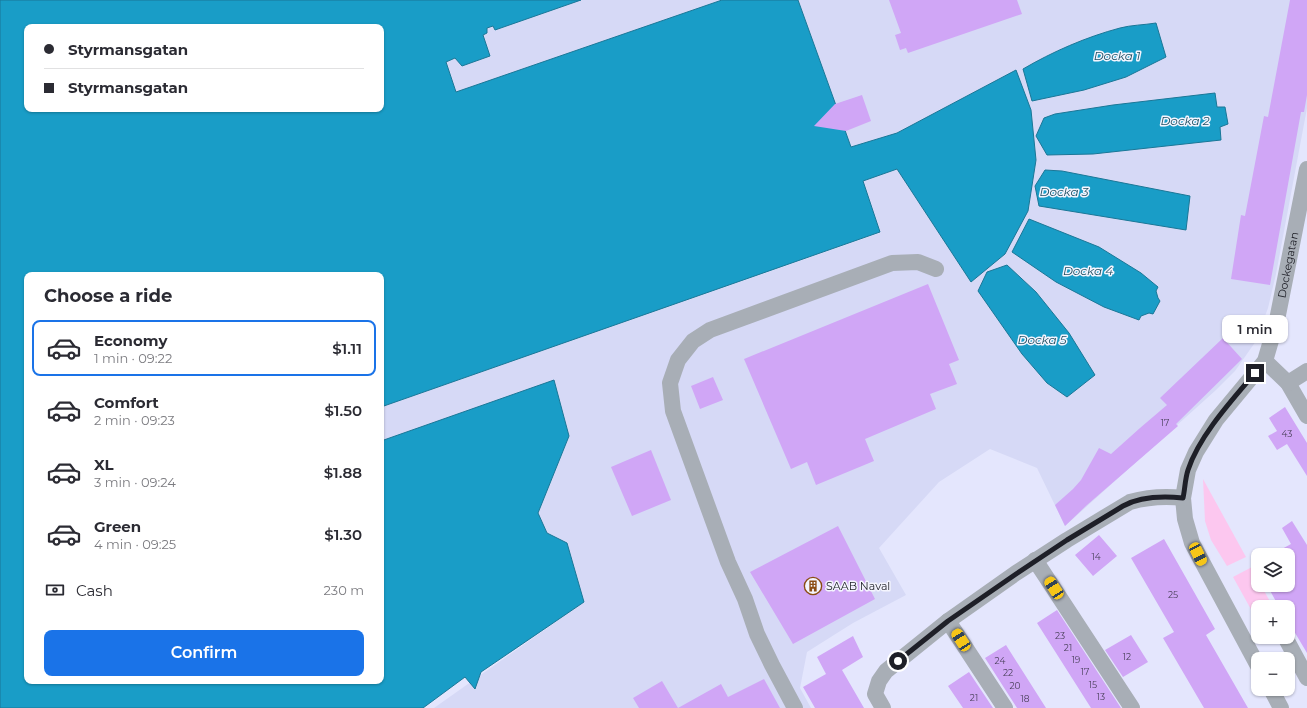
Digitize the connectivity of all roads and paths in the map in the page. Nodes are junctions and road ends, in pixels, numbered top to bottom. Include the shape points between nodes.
1 (1307, 169) edge
2 (936, 269) dead end
3 (1265, 361) junction
4 (1307, 371) edge
5 (1288, 384) junction
6 (1307, 416) edge
7 (1183, 498) junction
8 (1035, 560) junction
9 (948, 621) junction
10 (1251, 638) edge
11 (1289, 644) edge
12 (1307, 678) edge
13 (1275, 696) edge
14 (795, 708) edge
15 (883, 708) edge
16 (1005, 708) edge
17 (1132, 708) edge
18 (1281, 708) edge

1 - 3 street, Dockegatan via 1277,320
2 - 14 street via 918,262 892,264 710,330 693,341 678,360 670,384 673,411 728,562 757,634
3 - 5 street
3 - 7 street via 1216,420 1196,452 1188,470
4 - 5 street
5 - 6 street
7 - 8 street via 1165,496 1130,502
7 - 10 street via 1185,519 1192,543
8 - 9 street
8 - 17 street
9 - 15 street via 886,671 878,681 875,694
9 - 16 street
11 - 12 street
13 - 18 street

